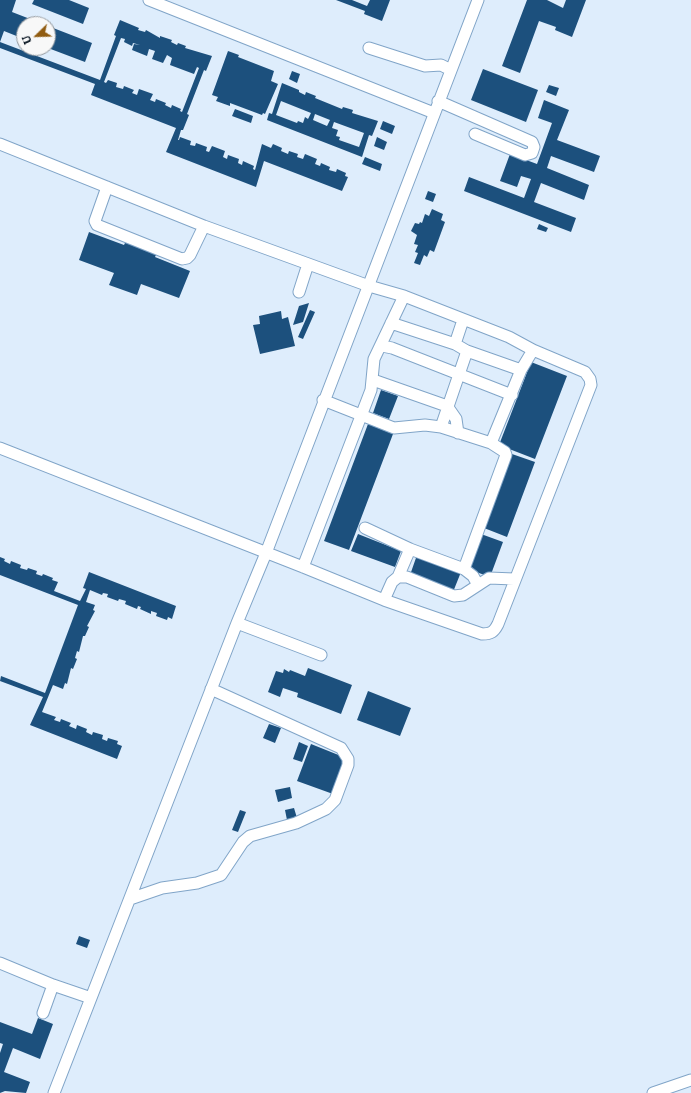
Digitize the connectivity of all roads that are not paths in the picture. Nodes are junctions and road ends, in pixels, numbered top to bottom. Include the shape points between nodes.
1 (149, 0) edge
2 (478, 0) edge
3 (369, 48) dead end
4 (451, 70) junction
5 (438, 101) junction
6 (434, 113) junction
7 (475, 134) dead end
8 (0, 144) edge
9 (107, 187) junction
10 (204, 226) junction
11 (308, 264) junction
12 (369, 286) junction
13 (299, 292) dead end
14 (404, 296) junction
15 (463, 320) junction
16 (392, 323) junction
17 (455, 344) junction
18 (382, 346) junction
19 (533, 350) junction
20 (467, 351) junction
21 (521, 370) junction
22 (459, 373) junction
23 (373, 380) junction
24 (512, 395) junction
25 (323, 400) junction
26 (448, 406) junction
27 (363, 414) junction
28 (441, 427) junction
29 (458, 433) junction
30 (491, 443) junction
31 (0, 448) edge
32 (365, 528) dead end
33 (410, 549) junction
34 (266, 553) junction
35 (303, 567) junction
36 (464, 569) junction
37 (398, 577) junction
38 (514, 579) junction
39 (478, 585) junction
40 (384, 600) junction
41 (237, 623) junction
42 (321, 655) dead end
43 (211, 689) junction
44 (130, 899) junction
45 (0, 963) edge
46 (54, 985) junction
47 (91, 998) junction
48 (43, 1013) dead end
49 (691, 1080) edge
50 (54, 1093) edge
51 (653, 1093) edge

1 - 6 street
2 - 4 street
3 - 4 street via 425,66 441,65
4 - 5 street
5 - 6 street
5 - 7 street via 532,142 534,147 532,153 525,155
6 - 12 street
8 - 9 street
9 - 10 street
9 - 10 street via 94,221 97,225 182,259 190,254
10 - 11 street
11 - 12 street
11 - 13 street
12 - 14 street
12 - 25 street
14 - 15 street
14 - 16 street
15 - 17 street
15 - 19 street via 509,337
16 - 17 street
16 - 18 street
17 - 20 street
18 - 22 street
18 - 23 street via 374,359
19 - 21 street
19 - 38 street via 585,372 591,385
20 - 21 street
20 - 22 street
21 - 24 street
22 - 24 street
22 - 26 street
23 - 26 street
23 - 27 street
24 - 30 street
25 - 27 street
25 - 34 street
26 - 28 street
26 - 29 street via 456,419
27 - 28 street via 394,428 426,424
27 - 35 street
28 - 29 street
29 - 30 street
30 - 36 street via 506,455
31 - 34 street
32 - 33 street
33 - 36 street
33 - 37 street
34 - 35 street
34 - 41 street
35 - 40 street
36 - 39 street via 473,576
37 - 39 street via 407,577 454,596 463,595
37 - 40 street via 392,582
38 - 39 street via 489,578
38 - 40 street via 498,624 494,631 488,634
41 - 42 street
41 - 43 street
43 - 44 street
43 - 44 street via 341,748 348,759 348,765 335,800 326,809 306,818 250,836 243,842 221,875 197,883 162,888
44 - 47 street
45 - 46 street
46 - 47 street
46 - 48 street
47 - 50 street
49 - 51 street

